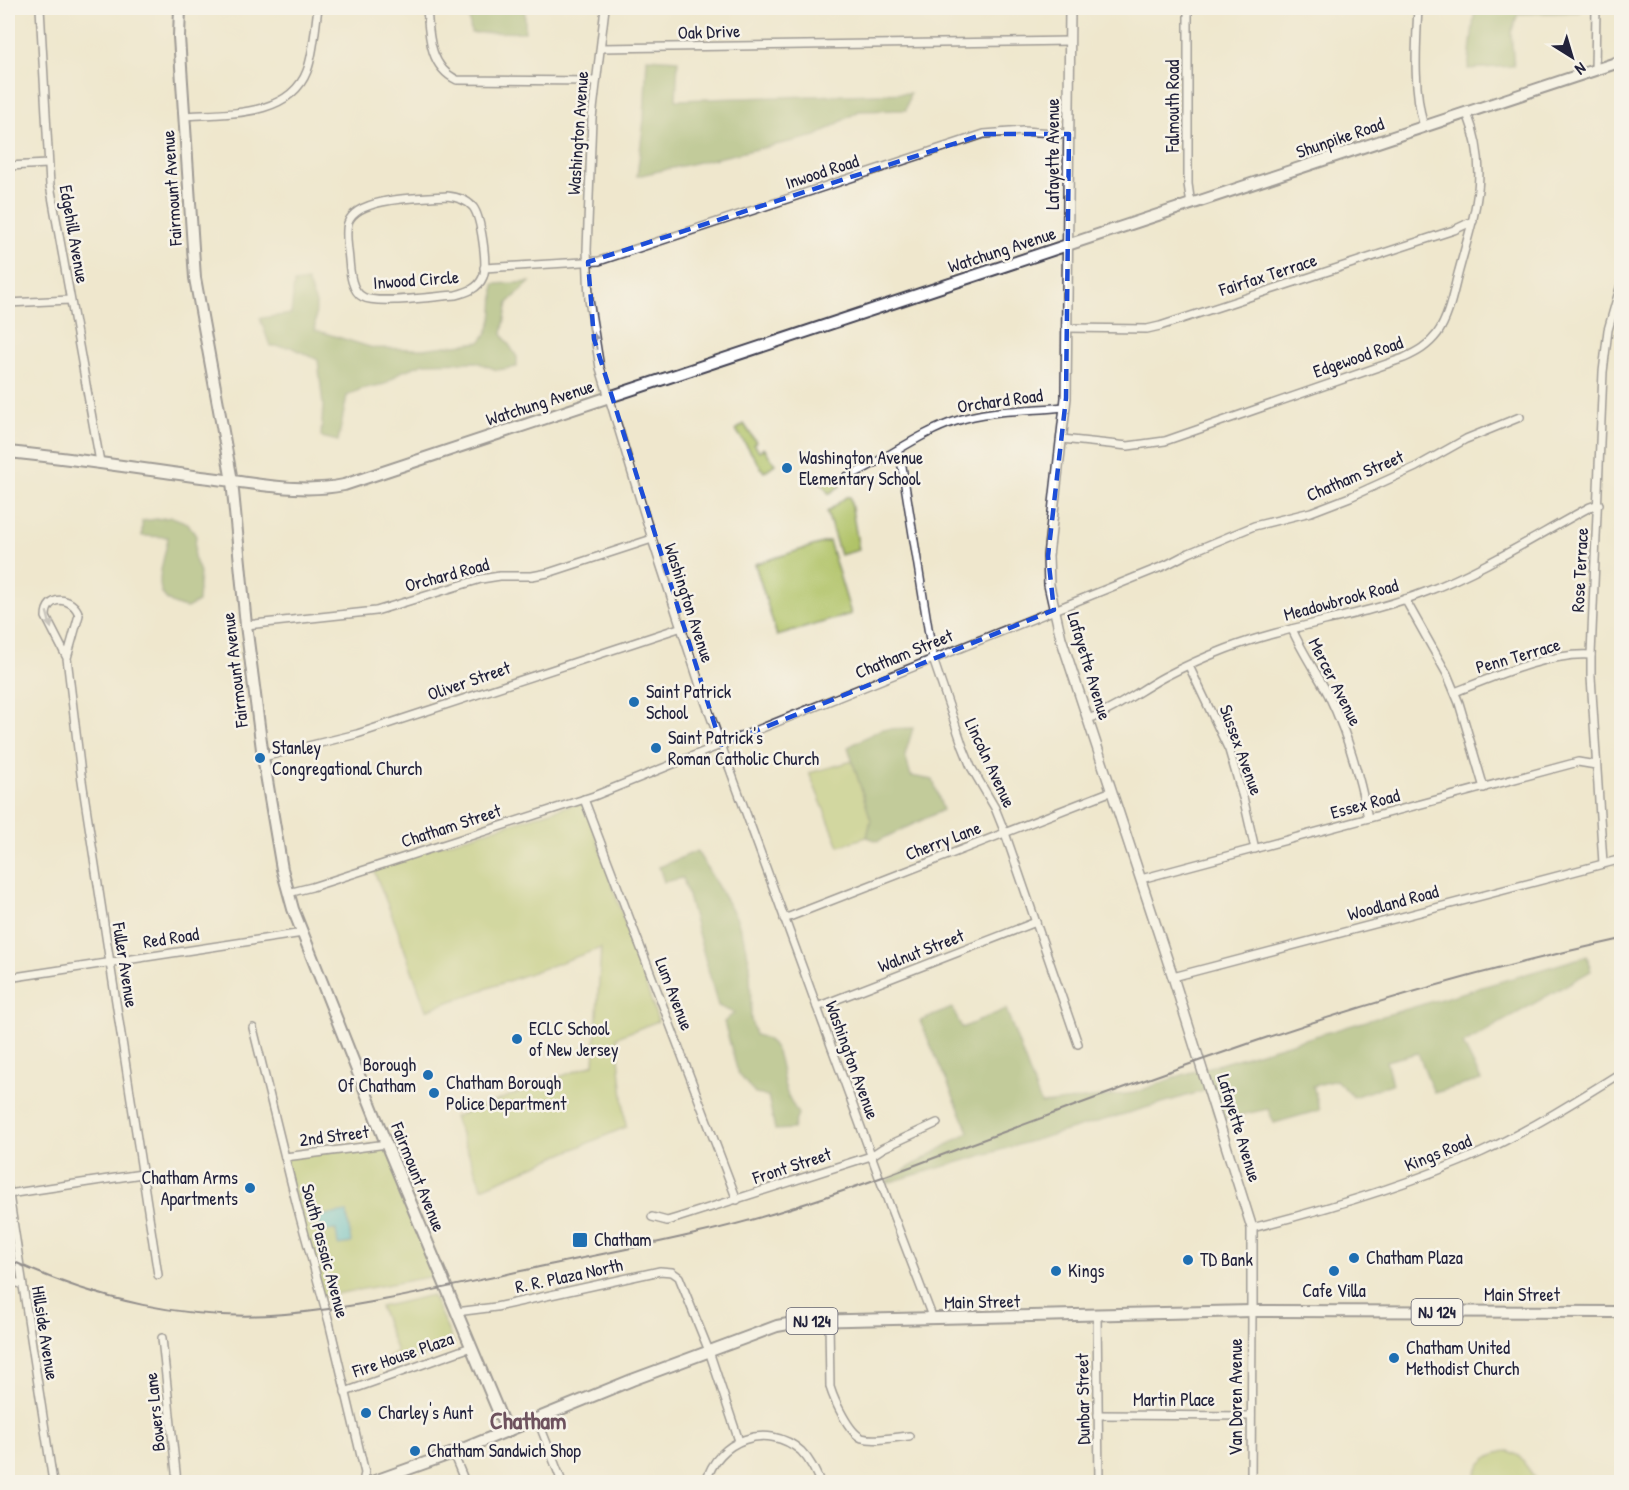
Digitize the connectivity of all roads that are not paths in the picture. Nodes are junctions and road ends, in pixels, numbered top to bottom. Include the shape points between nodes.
1 (40, 8) edge
2 (180, 8) edge
3 (318, 8) edge
4 (427, 8) edge
5 (604, 8) edge
6 (1070, 8) edge
7 (1188, 8) edge
8 (1418, 8) edge
9 (1596, 8) edge
10 (1070, 41) junction
11 (601, 48) junction
12 (1622, 61) edge
13 (1595, 70) junction
14 (595, 81) junction
15 (1467, 113) junction
16 (184, 116) junction
17 (1424, 127) junction
18 (1069, 134) junction
19 (48, 164) junction
20 (8, 166) edge
21 (1191, 205) junction
22 (1473, 221) junction
23 (1069, 246) junction
24 (588, 262) junction
25 (484, 268) junction
26 (1622, 281) edge
27 (70, 300) junction
28 (8, 303) edge
29 (1068, 328) junction
30 (609, 398) junction
31 (1065, 407) junction
32 (1520, 417) dead end
33 (1062, 439) junction
34 (897, 451) junction
35 (8, 452) edge
36 (100, 462) junction
37 (846, 477) dead end
38 (232, 481) junction
39 (1599, 504) junction
40 (652, 539) junction
41 (1405, 599) junction
42 (1054, 610) junction
43 (246, 625) junction
44 (682, 627) junction
45 (1292, 629) junction
46 (1591, 655) junction
47 (67, 658) junction
48 (933, 659) junction
49 (1189, 666) junction
50 (1455, 692) junction
51 (1088, 719) junction
52 (721, 745) junction
53 (263, 757) junction
54 (1596, 765) junction
55 (1484, 788) junction
56 (1112, 791) junction
57 (584, 799) junction
58 (1368, 818) junction
59 (1005, 833) junction
60 (1255, 849) junction
61 (1622, 859) edge
62 (1603, 863) junction
63 (1141, 879) junction
64 (288, 893) junction
65 (784, 919) junction
66 (1036, 922) junction
67 (303, 933) junction
68 (109, 962) junction
69 (1173, 976) junction
70 (8, 978) edge
71 (817, 1007) junction
72 (253, 1028) dead end
73 (1078, 1044) dead end
74 (1622, 1072) edge
75 (937, 1123) dead end
76 (387, 1144) junction
77 (872, 1156) junction
78 (285, 1157) junction
79 (142, 1174) junction
80 (8, 1191) edge
81 (737, 1200) junction
82 (652, 1217) dead end
83 (1252, 1228) junction
84 (158, 1275) dead end
85 (8, 1281) edge
86 (22, 1284) junction
87 (1252, 1311) junction
88 (456, 1312) junction
89 (1622, 1312) edge
90 (1097, 1316) junction
91 (933, 1319) junction
92 (830, 1321) junction
93 (162, 1338) dead end
94 (471, 1347) junction
95 (710, 1351) junction
96 (345, 1392) junction
97 (1098, 1415) junction
98 (1251, 1416) junction
99 (537, 1418) junction
100 (507, 1432) junction
101 (909, 1436) dead end
102 (739, 1441) junction
103 (453, 1453) junction
104 (53, 1482) edge
105 (177, 1482) edge
106 (363, 1482) edge
107 (372, 1482) edge
108 (465, 1482) edge
109 (562, 1482) edge
110 (706, 1482) edge
111 (820, 1482) edge
112 (1099, 1482) edge
113 (1251, 1482) edge

1 - 19 street, Edgehill Avenue
2 - 16 main road, Fairmount Avenue
3 - 16 street via 308,69 286,97 255,110
4 - 14 street via 433,52 444,72 457,80
5 - 11 street, Washington Avenue
6 - 10 street, Lafayette Avenue
7 - 21 street, Falmouth Road
8 - 17 street via 1415,54 1418,106
9 - 13 street
10 - 11 street, Oak Drive
10 - 18 street, Lafayette Avenue
11 - 14 street, Washington Avenue
12 - 13 main road, Shunpike Road
13 - 15 main road, Shunpike Road
14 - 24 street, Washington Avenue
15 - 17 main road, Shunpike Road
15 - 22 street, Edgewood Road via 1479,158
16 - 38 main road, Fairmount Avenue via 195,278
17 - 21 main road, Shunpike Road
18 - 23 street, Lafayette Avenue
18 - 24 street, Inwood Road via 984,134
19 - 20 street
19 - 27 street, Edgehill Avenue
21 - 23 main road, Shunpike Road
22 - 29 street, Fairfax Terrace via 1160,326
22 - 33 street, Edgewood Road via 1445,319 1436,336 1419,351 1165,441 1128,446
23 - 29 street, Lafayette Avenue
23 - 30 main road, Watchung Avenue
24 - 25 street, Inwood Circle
30 -> 24 street, Washington Avenue via 594,339
25 - 25 street, Inwood Circle via 474,288 456,295 364,298 356,289 350,270 348,223 356,212 370,204 447,196 462,199 474,208 478,219
26 - 39 street, Rose Terrace via 1606,340
27 - 28 street
27 - 36 street, Edgehill Avenue
29 - 31 street, Lafayette Avenue
30 - 38 main road, Watchung Avenue via 344,485 313,489
30 - 40 street, Washington Avenue
31 - 33 street, Lafayette Avenue
31 - 34 street, Orchard Road via 969,417 924,434
32 - 42 street, Chatham Street via 1466,439 1350,497 1311,512 1254,526
33 - 42 street, Lafayette Avenue via 1048,556
34 - 37 street, Orchard Road
34 - 48 street, Lincoln Avenue
35 - 36 main road, Watchung Avenue
36 - 38 main road, Watchung Avenue
38 - 43 main road, Fairmount Avenue
39 - 41 street, Meadowbrook Road via 1474,571
39 - 46 street, Rose Terrace
40 - 43 street, Orchard Road via 548,573 481,579 376,611
40 - 44 street, Washington Avenue
41 - 45 street, Meadowbrook Road
41 - 50 street
42 - 48 street, Chatham Street
42 - 51 street, Lafayette Avenue
43 - 53 main road, Fairmount Avenue
44 - 52 street, Washington Avenue
44 - 53 street, Oliver Street via 357,734
45 - 49 street, Meadowbrook Road
45 - 58 street, Mercer Avenue via 1340,720 1359,775
46 - 50 street, Penn Terrace via 1574,655 1501,673
46 - 54 street, Rose Terrace
47 -> 47 street, Fuller Avenue via 79,615 69,601 58,600 48,606 46,617
47 - 68 street, Fuller Avenue
48 - 52 street, Chatham Street
48 - 59 street, Lincoln Avenue via 971,767
49 - 51 street, Meadowbrook Road
49 - 60 street, Sussex Avenue via 1229,750
50 - 55 street
51 - 56 street, Lafayette Avenue
52 - 57 street, Chatham Street
52 - 65 street, Washington Avenue
53 - 64 main road, Fairmount Avenue
54 - 55 street, Essex Road via 1578,762
54 - 62 street, Rose Terrace
55 - 58 street, Essex Road
56 - 59 street, Cherry Lane
56 - 63 street, Lafayette Avenue
57 - 64 street, Chatham Street
57 - 81 street, Lum Avenue
58 - 60 street, Essex Road
59 - 65 street, Cherry Lane
59 - 66 street, Lincoln Avenue
60 - 63 street, Essex Road
61 - 62 street, Woodland Road
62 - 69 street, Woodland Road
63 - 69 street, Lafayette Avenue
64 - 67 main road, Fairmount Avenue
65 - 71 street, Washington Avenue
66 - 71 street, Walnut Street
66 - 73 street, Lincoln Avenue
67 - 68 street, Red Road
67 - 76 main road, Fairmount Avenue
68 - 70 street, Red Road
68 - 79 street, Fuller Avenue
69 - 83 street, Lafayette Avenue
71 - 77 street, Washington Avenue
72 - 78 street, South Passaic Avenue
74 - 83 street, Kings Road via 1519,1133 1441,1169 1377,1193
75 - 77 street, Front Street
76 - 78 street, 2nd Street
76 - 88 main road, Fairmount Avenue
77 - 81 street, Front Street
77 - 91 street, Washington Avenue
78 - 96 street, South Passaic Avenue
79 - 80 street
79 - 84 street, Fuller Avenue
80 - 86 street, Hillside Avenue
81 - 82 street, Front Street via 667,1221
83 - 87 street, Lafayette Avenue
85 - 86 street
86 - 104 street, Hillside Avenue
87 - 89 main road, Main Street / NJ 124
87 - 90 main road, Main Street / NJ 124
87 - 98 street, Van Doren Avenue
88 - 94 main road, Fairmount Avenue
88 - 95 street, R. R. Plaza North via 660,1271 672,1272 679,1277
90 - 91 main road, Main Street / NJ 124
90 - 97 street, Dunbar Street
91 - 92 main road, Main Street / NJ 124
92 - 95 main road, Main Street / NJ 124 via 788,1324
92 - 101 street via 831,1387 851,1428 857,1436 869,1439
93 - 105 street, Bowers Lane
94 - 96 street, Fire House Plaza
94 - 100 main road, Fairmount Avenue
95 - 99 main road, Main Street / NJ 124
95 - 102 street
96 - 106 street, South Passaic Avenue via 365,1473
97 - 98 street, Martin Place
97 - 112 street, Dunbar Street
98 - 113 street, Van Doren Avenue
99 - 100 main road, Main Street / NJ 124
99 - 109 street
100 - 103 main road, Main Street / NJ 124
102 - 110 street via 721,1454
102 - 111 street via 767,1436 789,1443 810,1462
103 - 107 main road, Main Street / NJ 124
103 - 108 street

